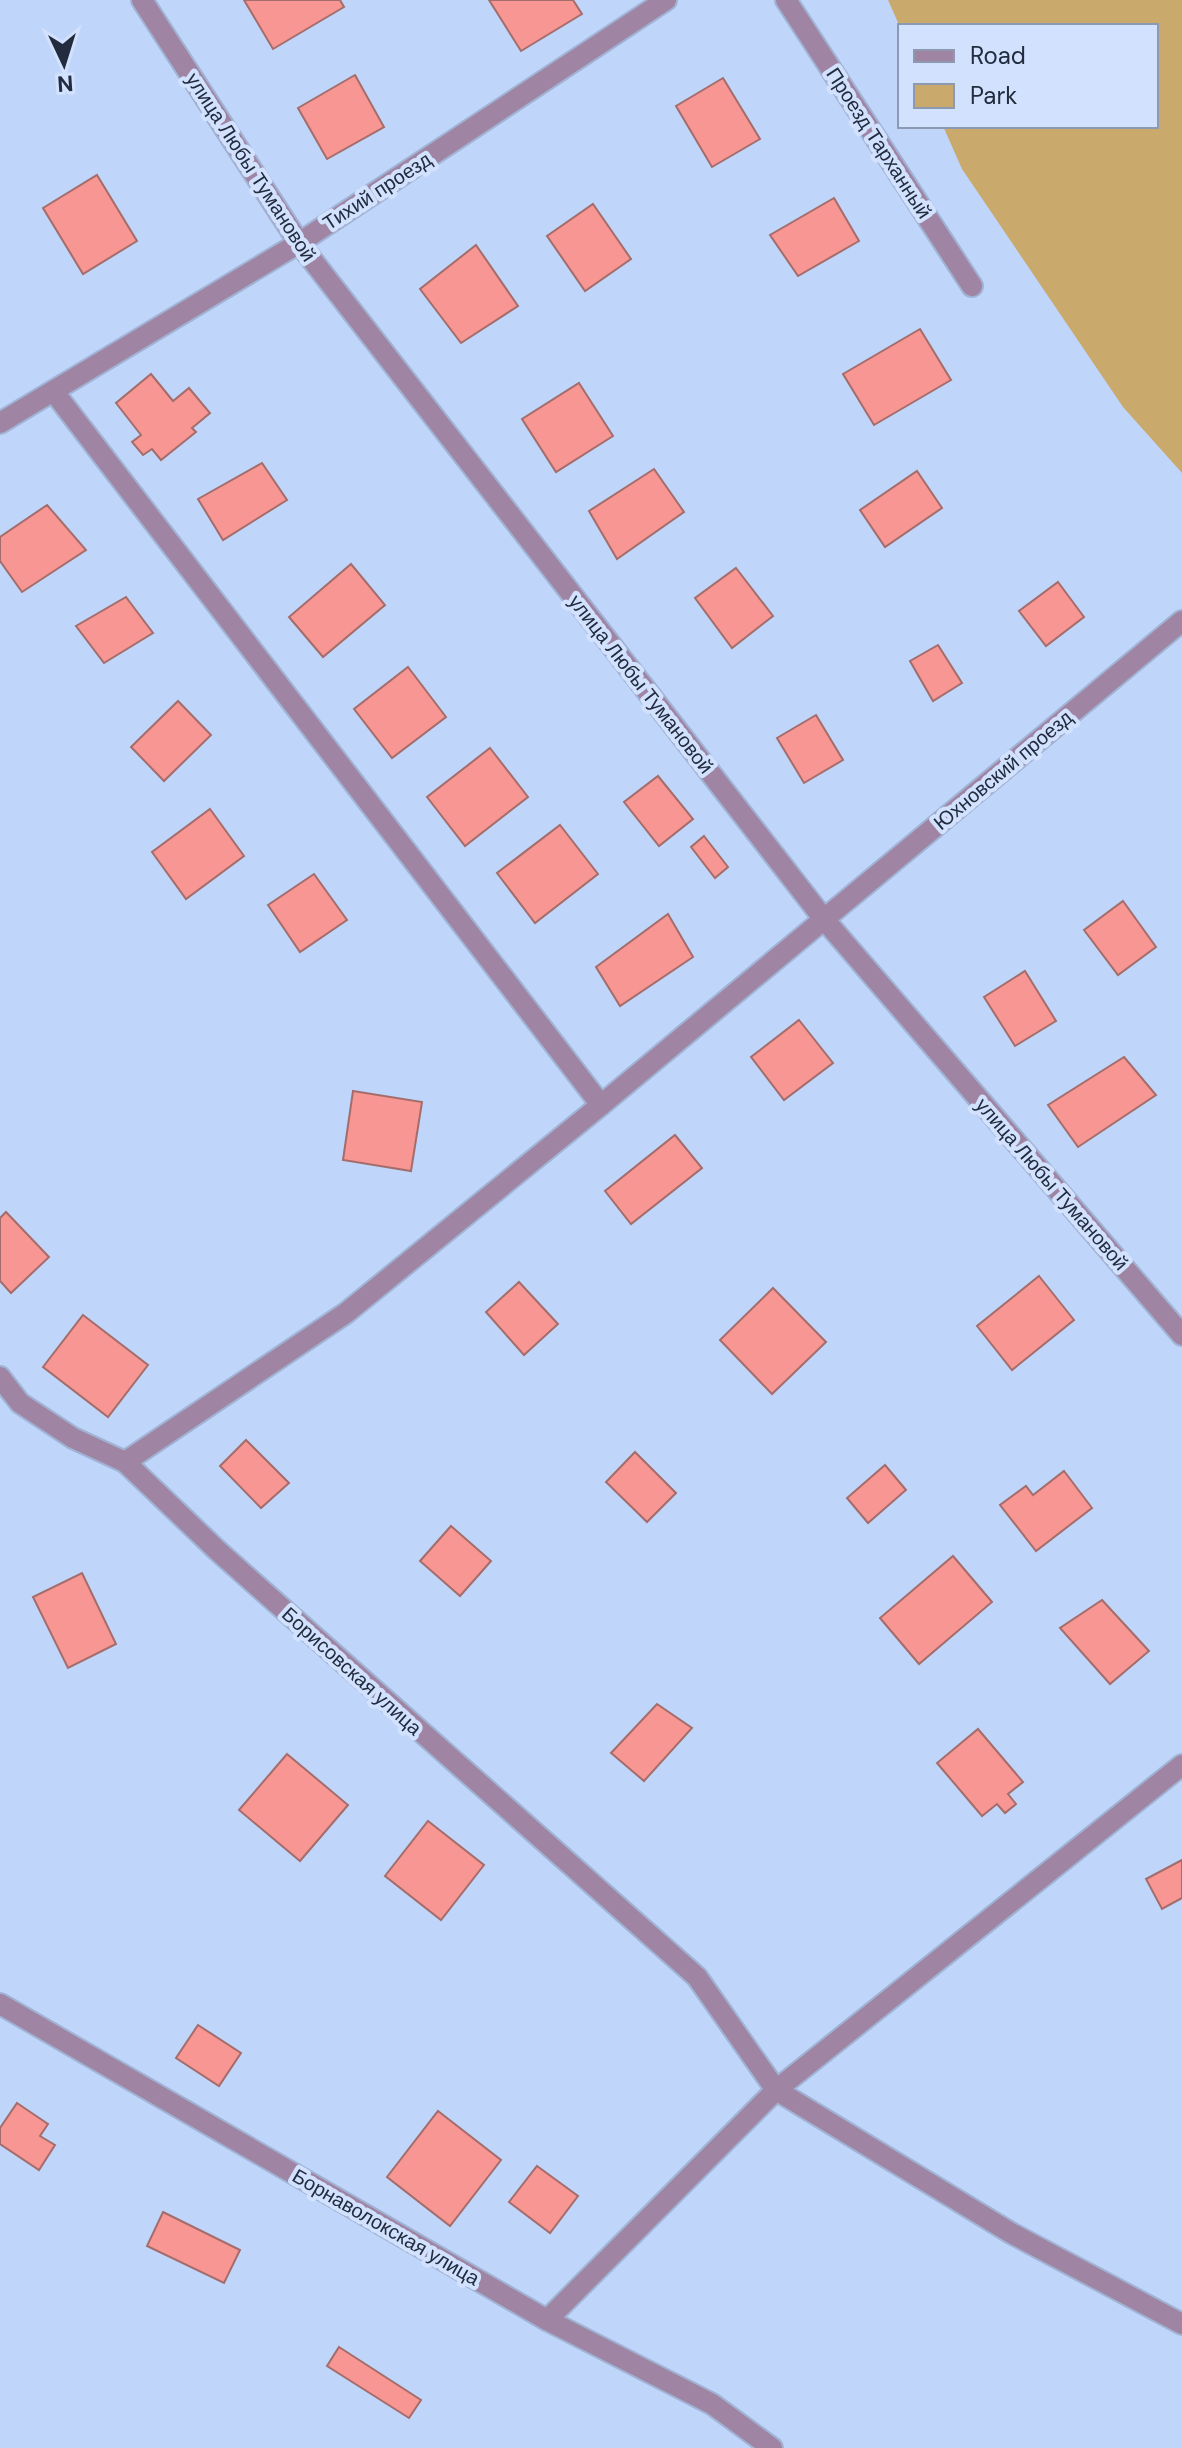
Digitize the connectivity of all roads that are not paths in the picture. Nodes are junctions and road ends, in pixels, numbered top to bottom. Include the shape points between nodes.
1 (142, 0) edge
2 (666, 0) edge
3 (786, 0) edge
4 (299, 243) junction
5 (972, 286) dead end
6 (54, 392) junction
7 (0, 423) edge
8 (1182, 621) edge
9 (823, 918) junction
10 (601, 1105) junction
11 (1182, 1335) edge
12 (0, 1377) edge
13 (125, 1462) junction
14 (1182, 1765) edge
15 (0, 2004) edge
16 (776, 2090) junction
17 (547, 2320) junction
18 (1182, 2324) edge
19 (772, 2448) edge

1 - 4 street, улица Любы Тумановой
2 - 4 street, Тихий проезд
3 - 5 street, Проезд Тарханный
4 - 6 street, Тихий проезд
4 - 9 street, улица Любы Тумановой
6 - 7 street, Тихий проезд
6 - 10 street
8 - 9 street, Юхновский проезд
9 - 10 street, Юхновский проезд
9 - 11 street, улица Любы Тумановой
10 - 13 street, Юхновский проезд via 346,1313
12 - 13 street, Борисовская улица via 20,1403 73,1438
13 - 16 street, Борисовская улица via 697,1977
14 - 16 street
15 - 17 street, Борнаволокская улица
16 - 17 street
16 - 18 street via 1011,2233
17 - 19 street, Борнаволокская улица via 712,2404

